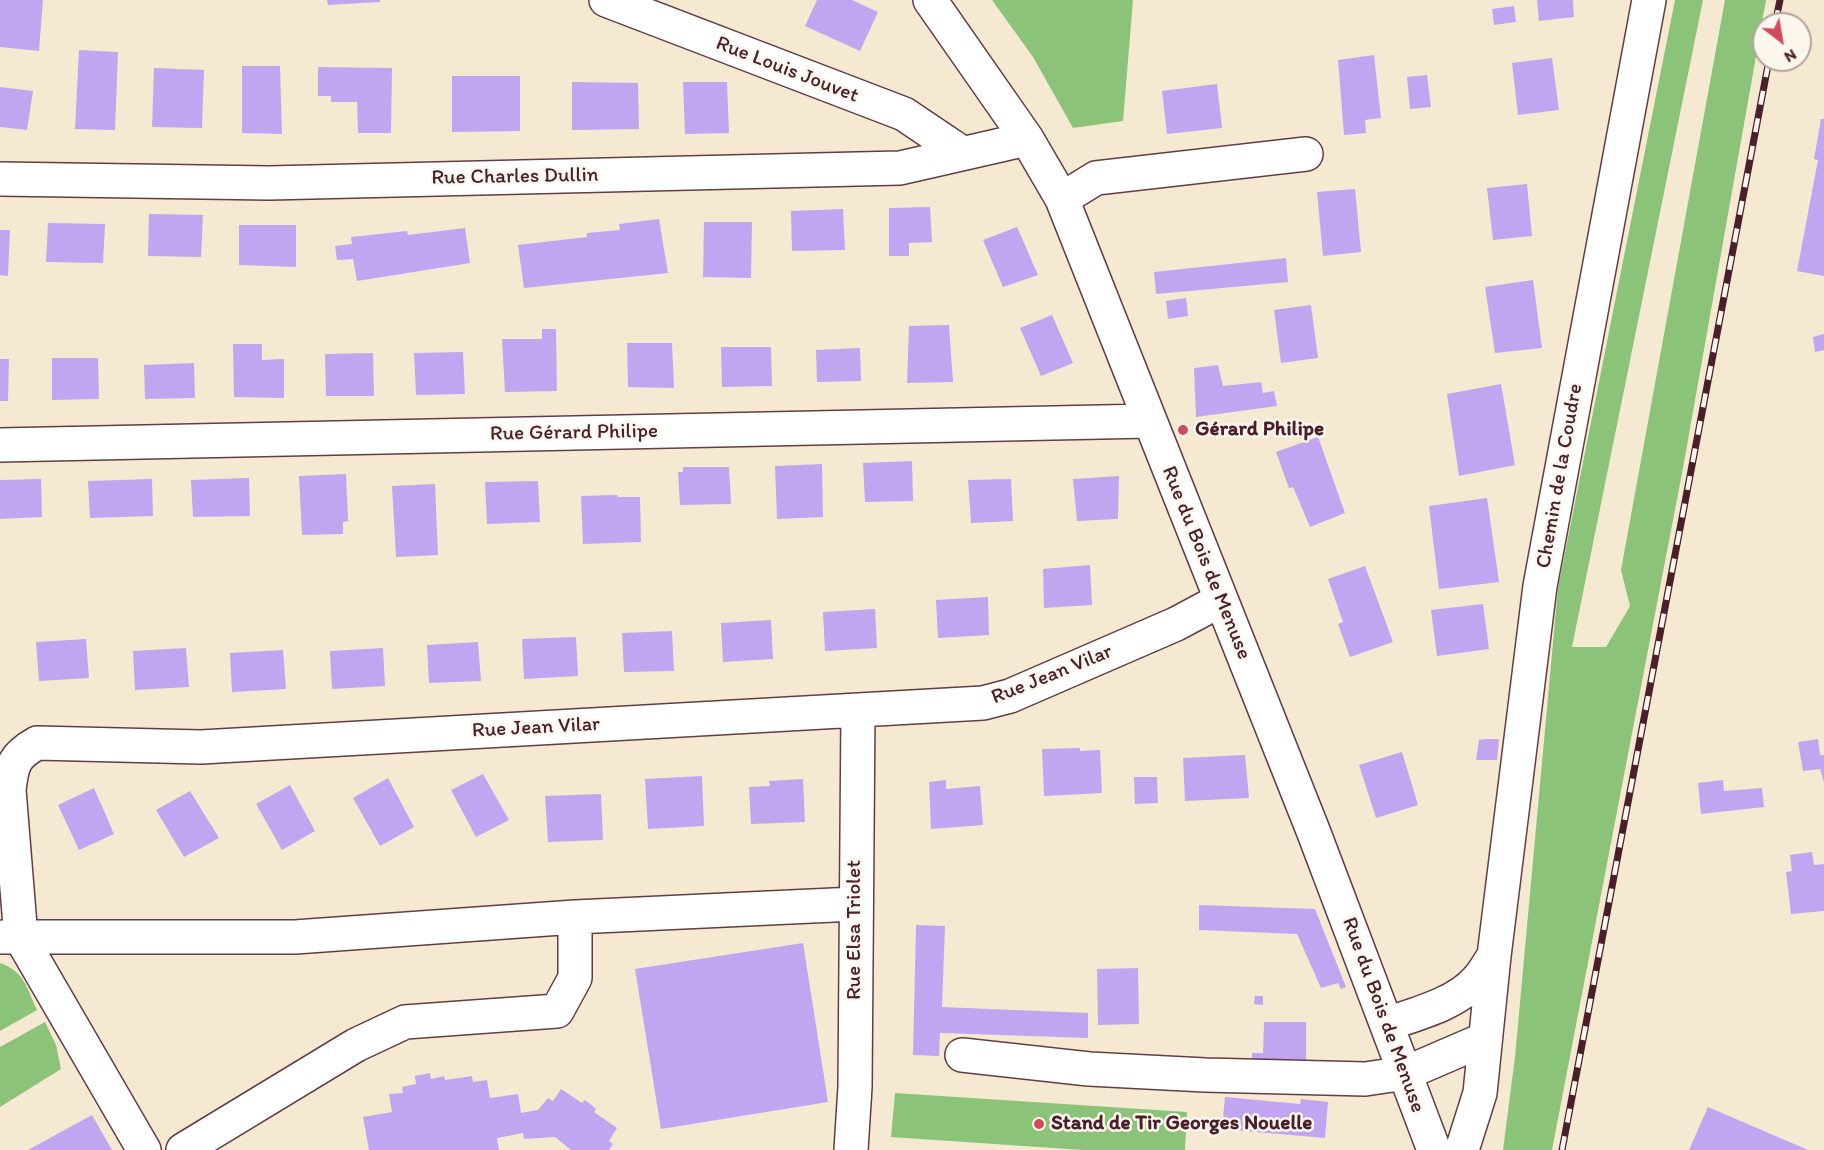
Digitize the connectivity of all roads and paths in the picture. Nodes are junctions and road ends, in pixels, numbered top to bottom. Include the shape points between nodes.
1 (606, 0) edge
2 (930, 0) edge
3 (1649, 0) edge
4 (1027, 139) junction
5 (962, 153) junction
6 (1306, 154) dead end
7 (0, 179) edge
8 (1062, 199) junction
9 (1149, 421) junction
10 (0, 445) edge
11 (1221, 600) junction
12 (858, 710) junction
13 (855, 904) junction
14 (575, 917) junction
15 (11, 938) edge
16 (1494, 956) junction
17 (1387, 1023) junction
18 (1485, 1039) junction
19 (962, 1055) dead end
20 (1406, 1072) junction
21 (144, 1150) edge
22 (183, 1150) edge
23 (851, 1150) edge
24 (1434, 1150) edge
25 (1462, 1150) edge

1 - 5 street, Rue Louis Jouvet via 904,114
2 - 4 street, Rue du Bois de Menuse
3 - 16 street, Chemin de la Coudre via 1540,586
4 - 5 street, Rue Charles Dullin
4 - 8 street, Rue du Bois de Menuse
5 - 7 street, Rue Charles Dullin via 900,168 281,182
6 - 8 street via 1096,178
8 - 9 street, Rue du Bois de Menuse
9 - 10 street, Rue Gérard Philipe
9 - 11 street, Rue du Bois de Menuse
11 - 12 street, Rue Jean Vilar via 1176,624 1010,696 982,703
11 - 17 street, Rue du Bois de Menuse
12 - 13 street, Rue Elsa Triolet
12 - 15 street, Rue Jean Vilar via 201,747 37,743 21,752 12,766
13 - 14 street
13 - 23 street, Rue Elsa Triolet
14 - 15 street via 295,937
14 - 22 street via 575,978 557,1011 405,1023 356,1045
15 - 21 street
16 - 17 street via 1476,981 1456,995 1427,1011
16 - 18 street, Chemin de la Coudre
17 - 20 street, Rue du Bois de Menuse
18 - 20 street
18 - 25 street, Chemin de la Coudre via 1480,1093
19 - 20 street via 1089,1069 1205,1075 1365,1079
20 - 24 street, Rue du Bois de Menuse

